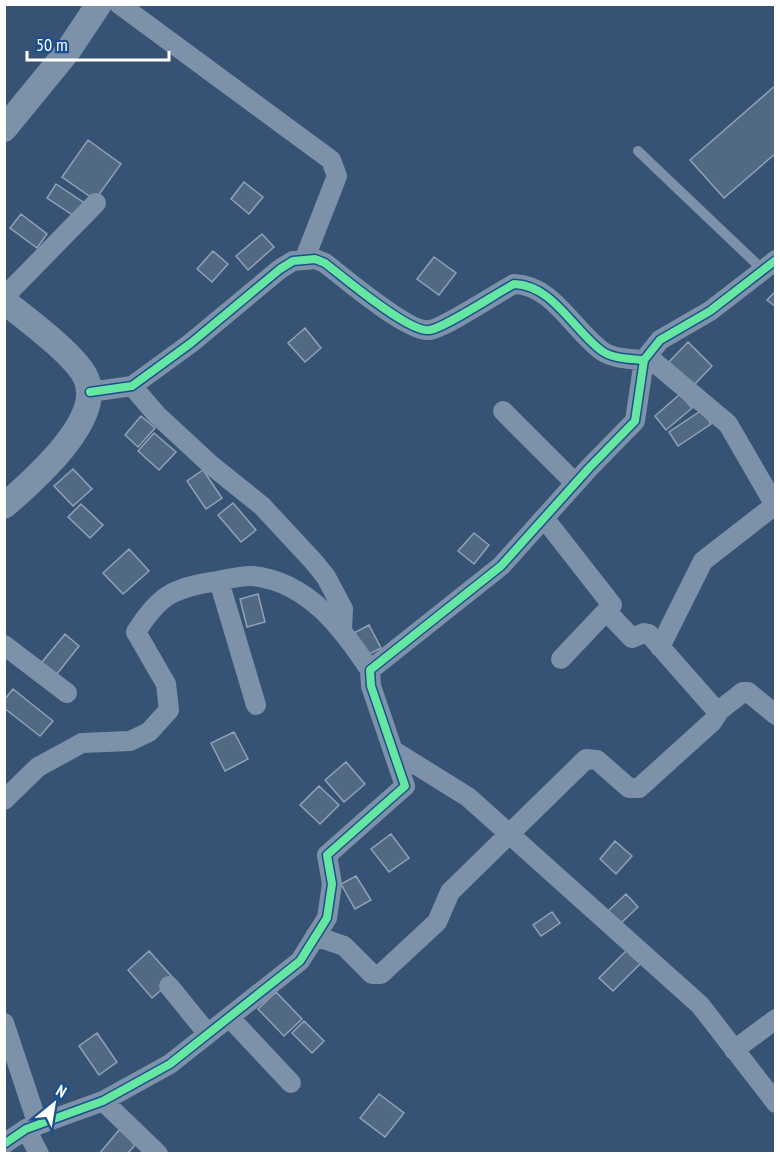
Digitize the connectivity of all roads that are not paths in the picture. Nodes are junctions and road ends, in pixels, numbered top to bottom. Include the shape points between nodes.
1 (99, 4) edge
2 (118, 4) edge
3 (4, 129) edge
4 (638, 151) dead end
5 (96, 202) dead end
6 (305, 258) junction
7 (769, 265) edge
8 (4, 299) edge
9 (645, 358) junction
10 (132, 386) junction
11 (90, 392) junction
12 (503, 411) dead end
13 (575, 483) junction
14 (4, 506) edge
15 (775, 506) edge
16 (544, 518) junction
17 (219, 581) junction
18 (607, 612) junction
19 (342, 629) junction
20 (4, 645) edge
21 (660, 647) junction
22 (561, 658) dead end
23 (370, 670) junction
24 (67, 693) dead end
25 (256, 705) dead end
26 (720, 710) junction
27 (776, 715) edge
28 (394, 751) junction
29 (4, 800) edge
30 (510, 834) junction
31 (315, 936) junction
32 (169, 986) dead end
33 (229, 1017) junction
34 (776, 1019) edge
35 (4, 1023) edge
36 (208, 1034) junction
37 (734, 1050) junction
38 (291, 1083) dead end
39 (103, 1101) junction
40 (776, 1103) edge
41 (32, 1127) junction
42 (4, 1144) edge
43 (39, 1154) edge
44 (158, 1154) edge

1 - 3 street via 67,52
2 - 6 street via 331,160 337,176
4 - 7 lane
5 - 8 street
6 - 9 street via 325,263 419,330 438,327 514,284 526,284 550,299 603,352 622,358
6 - 10 street via 280,270
7 - 9 street via 710,311 660,339
8 - 11 street via 68,356 85,375
9 - 13 street via 635,421
9 - 15 street via 728,424
10 - 11 street
10 - 19 street via 211,465 262,506 314,562 343,609
11 - 14 street via 75,430 42,472
12 - 13 street
13 - 16 street
15 - 21 street via 703,561
16 - 18 street via 611,602
16 - 23 street via 501,566
17 - 19 street via 251,576 284,584 318,606
17 - 25 street
17 - 29 street via 182,587 152,607 136,632 166,684 168,710 149,732 130,741 82,743 39,767
18 - 21 street via 632,638 648,633
18 - 22 street
19 - 23 street
20 - 24 street
21 - 26 street
23 - 28 street via 371,686
26 - 27 street via 743,692 752,694
26 - 30 street via 712,722 634,789 597,760 586,759
28 - 30 street via 468,797
28 - 31 street via 405,786 327,855 332,884 327,918
30 - 31 street via 450,892 437,922 381,974 372,974 344,946
30 - 37 street via 700,1005
31 - 33 street via 300,961
32 - 36 street
33 - 36 street
33 - 38 street
34 - 37 street
35 - 41 street
36 - 39 street via 170,1064
37 - 40 street
39 - 41 street
39 - 44 street
41 - 42 street
41 - 43 street

